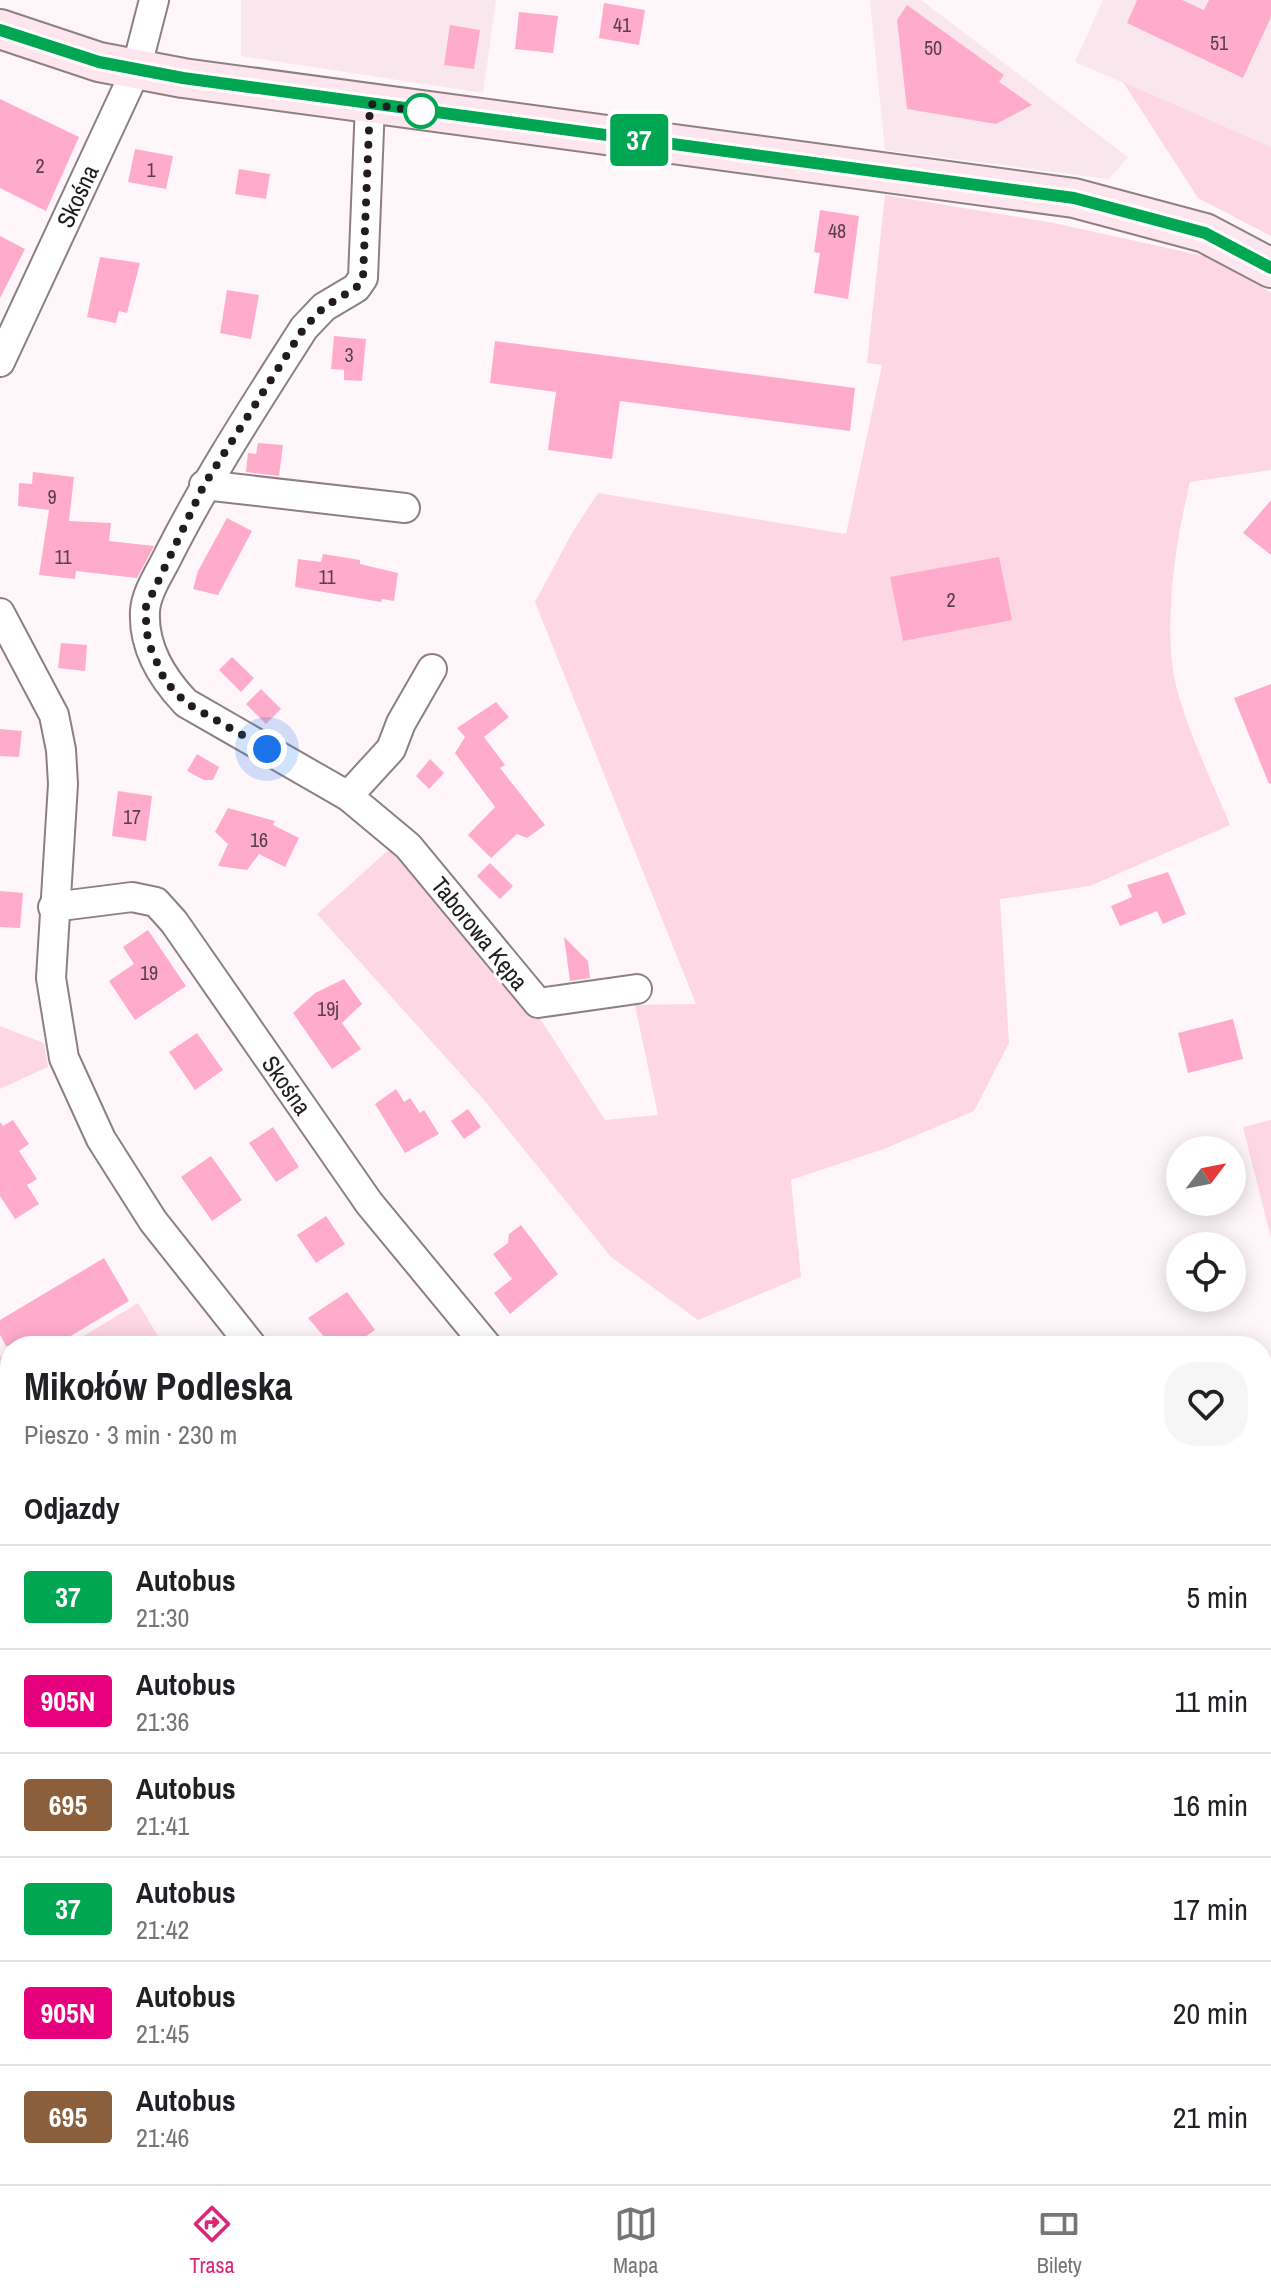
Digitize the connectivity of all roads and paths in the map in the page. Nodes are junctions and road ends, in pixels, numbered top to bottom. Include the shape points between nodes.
1 (154, 0) edge
2 (0, 29) edge
3 (136, 70) junction
4 (370, 104) junction
5 (1271, 268) edge
6 (9, 319) edge
7 (0, 362) edge
8 (204, 485) junction
9 (405, 508) dead end
10 (0, 613) edge
11 (432, 669) dead end
12 (348, 796) junction
13 (53, 907) junction
14 (637, 989) dead end
15 (244, 1336) edge
16 (479, 1336) edge

1 - 3 street, Skośna
2 - 3 street
3 - 4 street
3 - 6 street, Skośna
4 - 5 street via 1074,198 1205,233
4 - 8 street, Taborowa Kępa via 363,278 304,328
6 - 7 street, Skośna
8 - 9 street
8 - 12 street, Taborowa Kępa via 145,609 148,642 165,681 186,703
10 - 13 street via 54,715 63,784
11 - 12 street via 391,749
12 - 14 street, Taborowa Kępa via 408,846 538,1003
13 - 15 street via 51,978 64,1058 75,1084 101,1139 153,1221
13 - 16 street, Skośna via 132,897 156,902 369,1203

